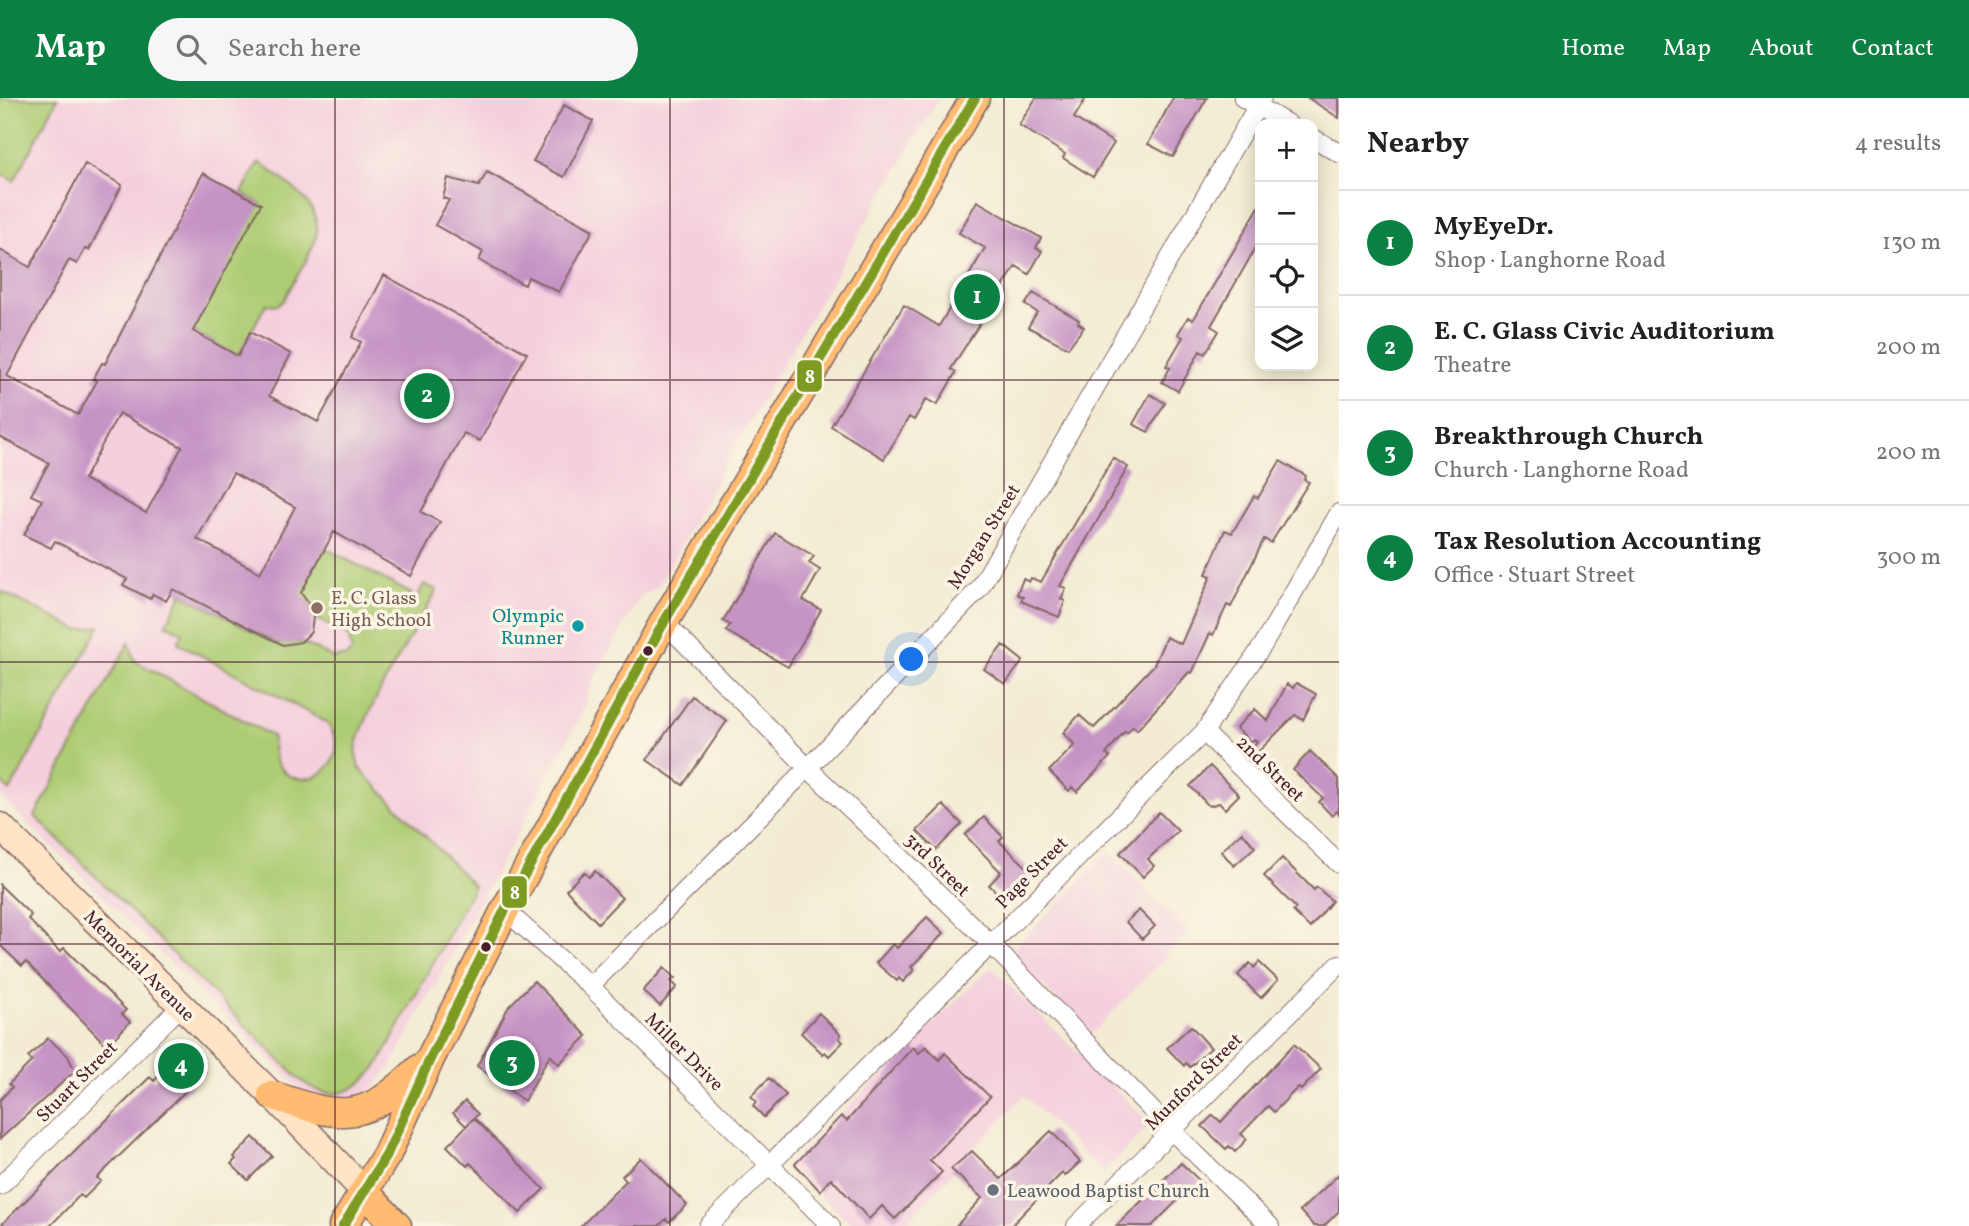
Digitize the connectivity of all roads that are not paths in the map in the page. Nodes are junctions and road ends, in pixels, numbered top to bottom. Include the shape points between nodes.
1 (975, 98) edge
2 (1254, 101) edge
3 (1281, 119) edge
4 (1318, 141) edge
5 (1339, 153) edge
6 (1339, 513) edge
7 (664, 622) junction
8 (1203, 732) junction
9 (808, 768) junction
10 (0, 826) edge
11 (1339, 864) edge
12 (505, 911) junction
13 (990, 943) junction
14 (1339, 964) edge
15 (590, 986) junction
16 (181, 1006) junction
17 (430, 1059) junction
18 (272, 1095) junction
19 (1172, 1131) junction
20 (769, 1164) junction
21 (0, 1186) edge
22 (365, 1192) junction
23 (343, 1226) edge
24 (397, 1226) edge
25 (708, 1226) edge
26 (831, 1226) edge
27 (1076, 1226) edge
28 (1270, 1226) edge

1 - 7 main road
2 - 3 street
2 - 9 street, Morgan Street via 979,589
4 - 5 street
6 - 8 street, Page Street via 1263,645
7 - 9 street, 3rd Street
7 - 12 main road
8 - 11 street, 2nd Street
8 - 13 street, Page Street
9 - 13 street, 3rd Street
9 - 15 street, Morgan Street
10 - 16 main road, Memorial Avenue
12 - 15 street, Miller Drive
12 - 17 main road
13 - 19 street, 3rd Street
13 - 20 street, Page Street
14 - 19 street, Munford Street
15 - 20 street, Miller Drive
16 - 18 main road, Memorial Avenue
16 - 21 street, Stuart Street
17 - 18 main road via 398,1090 360,1111 322,1113
17 - 22 main road
18 - 22 main road, Memorial Avenue
19 - 27 street, Munford Street
19 - 28 street, 3rd Street
20 - 25 street, Page Street
20 - 26 street, Miller Drive
22 - 23 main road
22 - 24 main road, Memorial Avenue

